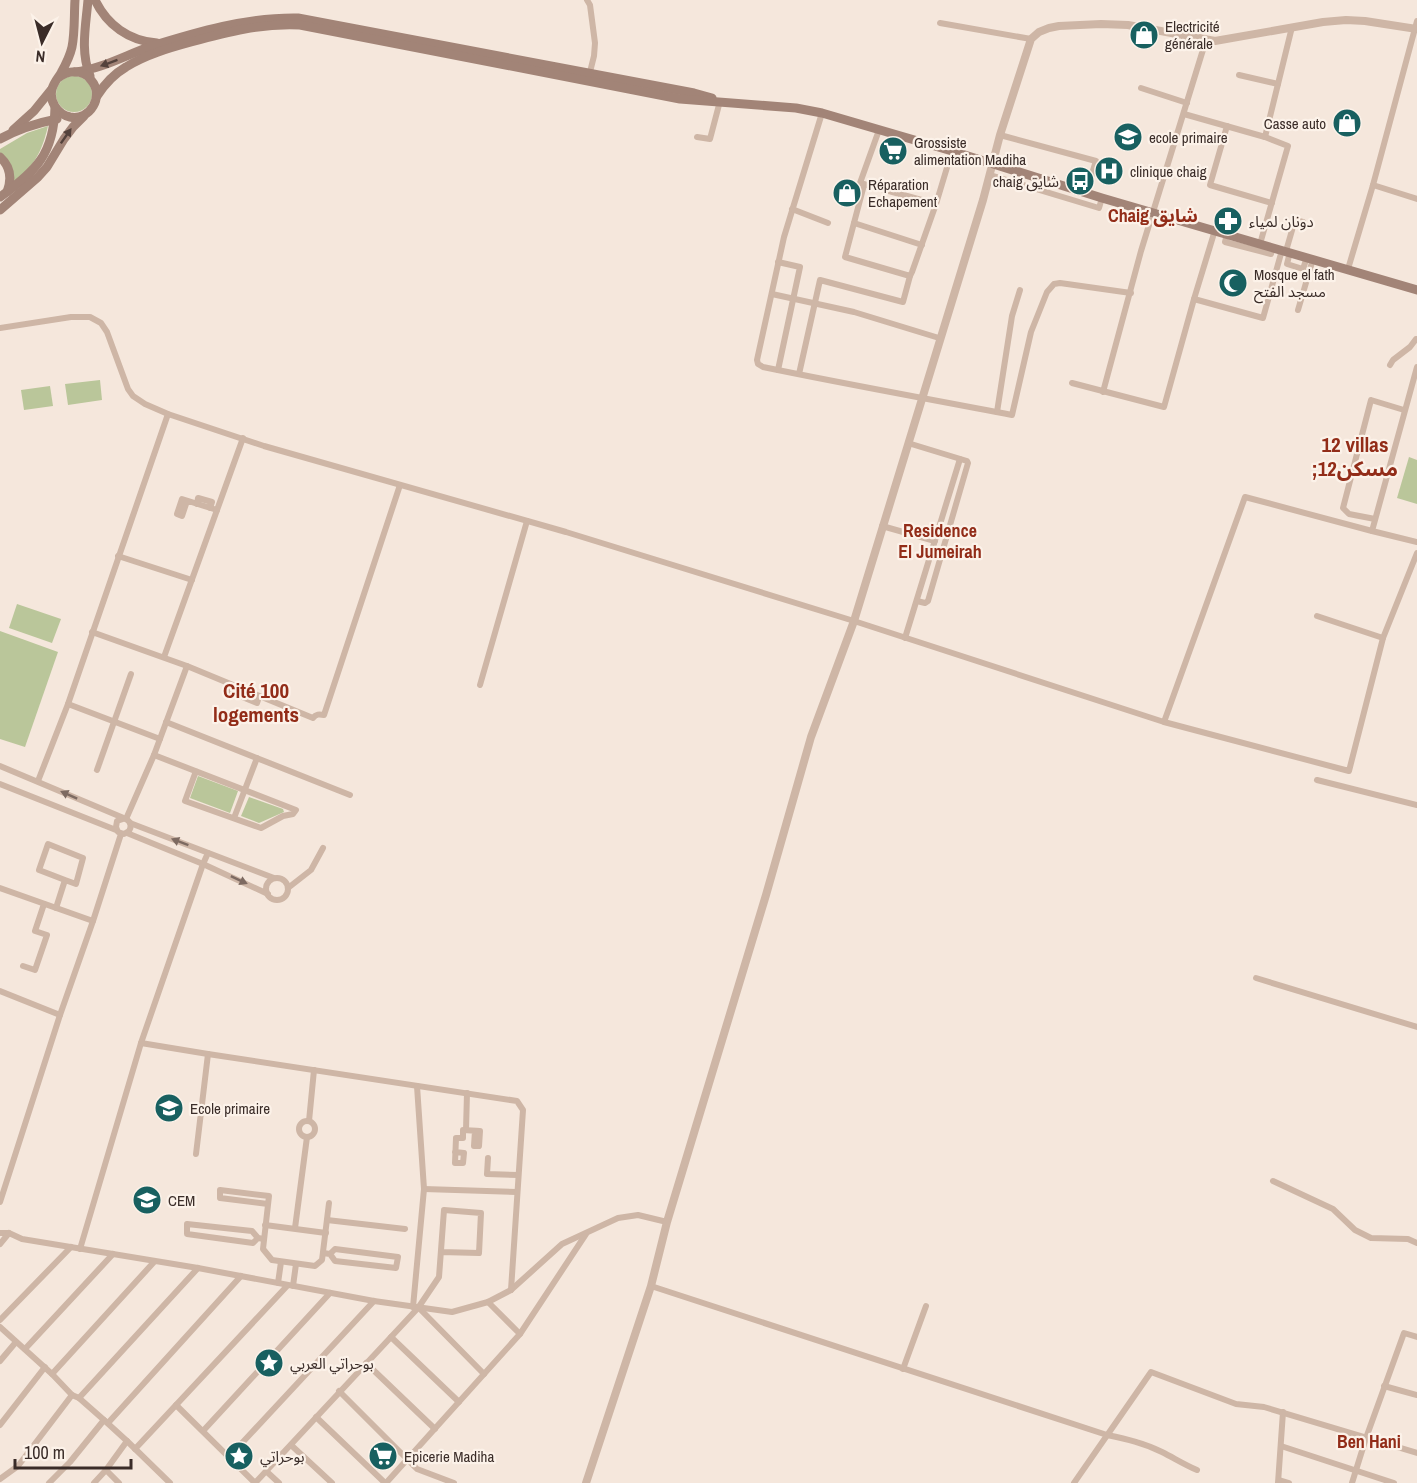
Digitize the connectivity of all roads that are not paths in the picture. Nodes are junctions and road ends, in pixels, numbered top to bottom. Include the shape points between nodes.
1 (75, 0) edge
2 (88, 0) edge
3 (95, 0) edge
4 (588, 0) edge
5 (940, 24) dead end
6 (1417, 26) edge
7 (1292, 27) junction
8 (1031, 39) junction
9 (1206, 40) junction
10 (162, 44) junction
11 (88, 70) junction
12 (75, 72) junction
13 (1239, 75) dead end
14 (588, 77) junction
15 (58, 78) junction
16 (92, 81) junction
17 (1278, 84) junction
18 (52, 88) junction
19 (1141, 88) dead end
20 (97, 96) junction
21 (720, 101) junction
22 (1187, 103) junction
23 (55, 107) junction
24 (87, 113) junction
25 (822, 113) junction
26 (1184, 114) junction
27 (72, 117) junction
28 (54, 119) junction
29 (1227, 126) junction
30 (879, 130) junction
31 (11, 133) junction
32 (1000, 135) junction
33 (697, 137) dead end
34 (1265, 137) junction
35 (0, 139) edge
36 (952, 151) junction
37 (0, 157) edge
38 (993, 164) junction
39 (990, 175) junction
40 (864, 185) junction
41 (1372, 185) junction
42 (1086, 193) junction
43 (3, 195) edge
44 (1102, 198) junction
45 (1417, 199) edge
46 (1272, 203) junction
47 (936, 204) junction
48 (792, 209) junction
49 (0, 210) edge
50 (1153, 213) junction
51 (1303, 222) dead end
52 (828, 223) dead end
53 (854, 223) junction
54 (1215, 230) junction
55 (1227, 234) junction
56 (1260, 244) junction
57 (922, 245) junction
58 (1283, 250) junction
59 (1310, 258) junction
60 (778, 262) junction
61 (1347, 268) junction
62 (910, 276) junction
63 (1020, 290) dead end
64 (1417, 290) edge
65 (1131, 293) junction
66 (772, 294) junction
67 (793, 298) junction
68 (1194, 299) junction
69 (814, 302) junction
70 (1298, 310) dead end
71 (0, 328) edge
72 (939, 338) junction
73 (1417, 339) edge
74 (1390, 365) dead end
75 (1417, 367) edge
76 (778, 370) junction
77 (799, 374) junction
78 (1072, 383) dead end
79 (1102, 392) junction
80 (921, 397) junction
81 (1404, 410) junction
82 (998, 412) junction
83 (168, 414) junction
84 (243, 438) junction
85 (908, 443) junction
86 (960, 459) junction
87 (400, 485) junction
88 (187, 501) dead end
89 (218, 510) junction
90 (1374, 519) junction
91 (527, 521) junction
92 (882, 526) junction
93 (1372, 531) junction
94 (935, 541) junction
95 (1417, 542) edge
96 (1417, 553) edge
97 (118, 556) junction
98 (192, 580) junction
99 (917, 601) junction
100 (1317, 616) dead end
101 (854, 621) junction
102 (92, 632) junction
103 (905, 638) junction
104 (1383, 638) junction
105 (164, 657) junction
106 (187, 666) junction
107 (131, 674) dead end
108 (480, 685) dead end
109 (68, 704) junction
110 (114, 722) junction
111 (166, 722) junction
112 (1164, 722) junction
113 (160, 740) junction
114 (154, 755) junction
115 (256, 758) junction
116 (0, 766) edge
117 (97, 770) dead end
118 (196, 771) junction
119 (1317, 780) dead end
120 (38, 781) junction
121 (0, 784) edge
122 (244, 790) junction
123 (350, 795) dead end
124 (1417, 805) edge
125 (234, 818) junction
126 (126, 820) junction
127 (121, 832) junction
128 (323, 848) dead end
129 (208, 853) junction
130 (203, 864) junction
131 (274, 878) junction
132 (65, 880) junction
133 (0, 888) edge
134 (288, 888) junction
135 (268, 894) junction
136 (44, 904) junction
137 (56, 908) junction
138 (93, 921) junction
139 (23, 966) dead end
140 (1256, 978) dead end
141 (0, 991) edge
142 (60, 1015) junction
143 (1417, 1025) edge
144 (141, 1043) junction
145 (208, 1054) junction
146 (314, 1070) junction
147 (417, 1086) junction
148 (467, 1093) junction
149 (309, 1121) junction
150 (466, 1130) junction
151 (475, 1131) dead end
152 (306, 1137) junction
153 (455, 1152) dead end
154 (196, 1154) dead end
155 (488, 1158) dead end
156 (519, 1175) junction
157 (1273, 1181) dead end
158 (424, 1189) junction
159 (517, 1192) junction
160 (0, 1202) edge
161 (329, 1203) dead end
162 (268, 1204) junction
163 (327, 1220) junction
164 (667, 1222) junction
165 (266, 1225) junction
166 (295, 1228) junction
167 (405, 1229) dead end
168 (587, 1232) junction
169 (0, 1233) edge
170 (9, 1233) junction
171 (326, 1233) junction
172 (261, 1238) junction
173 (1417, 1243) edge
174 (0, 1244) edge
175 (71, 1247) junction
176 (80, 1249) junction
177 (441, 1252) junction
178 (113, 1254) junction
179 (326, 1254) junction
180 (154, 1262) junction
181 (280, 1262) junction
182 (296, 1264) junction
183 (198, 1268) junction
184 (241, 1276) junction
185 (278, 1283) junction
186 (290, 1286) junction
187 (651, 1286) junction
188 (511, 1290) junction
189 (330, 1293) junction
190 (374, 1301) junction
191 (488, 1302) junction
192 (927, 1306) dead end
193 (416, 1307) junction
194 (0, 1320) edge
195 (0, 1327) edge
196 (520, 1334) junction
197 (391, 1336) junction
198 (1417, 1337) edge
199 (16, 1342) junction
200 (25, 1349) junction
201 (0, 1361) edge
202 (366, 1363) junction
203 (45, 1367) junction
204 (903, 1369) junction
205 (52, 1374) junction
206 (484, 1374) junction
207 (1384, 1386) junction
208 (339, 1391) junction
209 (1417, 1395) edge
210 (75, 1396) junction
211 (459, 1402) junction
212 (176, 1405) junction
213 (1283, 1412) junction
214 (316, 1417) junction
215 (106, 1421) junction
216 (0, 1425) edge
217 (435, 1429) junction
218 (203, 1431) junction
219 (1107, 1435) junction
220 (1366, 1438) junction
221 (127, 1440) junction
222 (291, 1444) junction
223 (1281, 1446) junction
224 (135, 1449) junction
225 (1417, 1453) edge
226 (229, 1457) junction
227 (407, 1459) junction
228 (106, 1470) junction
229 (1197, 1470) dead end
230 (1355, 1470) junction
231 (266, 1471) junction
232 (0, 1478) edge
233 (1278, 1482) edge
234 (8, 1483) edge
235 (49, 1483) edge
236 (94, 1483) edge
237 (119, 1483) edge
238 (170, 1483) edge
239 (255, 1483) edge
240 (279, 1483) edge
241 (332, 1483) edge
242 (385, 1483) edge
243 (454, 1483) edge
244 (586, 1483) edge
245 (1074, 1483) edge
246 (1289, 1483) edge
247 (1352, 1483) edge
248 (1394, 1483) edge

1 - 15 main road via 72,44
2 - 11 main road via 84,53
3 - 10 main road via 105,16 123,32
4 - 14 street via 595,43
5 - 8 street
6 - 7 street via 1346,20
6 - 41 street
7 - 9 street
7 - 17 street
8 - 9 street via 1059,26 1114,23
8 - 32 street
9 - 22 street
10 -> 11 main road
10 - 14 main road via 228,25 298,18
11 - 12 main road
11 - 16 main road
12 - 15 main road
12 - 16 main road
13 - 17 street
14 - 20 main road via 300,25 281,25 242,29 165,49 124,68
14 - 21 main road via 680,99
15 - 18 main road
16 - 20 main road
17 - 34 street
18 - 23 main road
18 - 31 main road
19 - 22 street
20 - 24 main road
21 - 25 main road
21 - 33 street via 710,139
22 - 26 street
23 - 27 main road
23 - 28 main road
24 - 27 main road
49 -> 24 main road via 43,172
25 - 30 main road
25 - 48 street
26 - 29 street
26 - 50 street
27 - 28 main road
28 - 31 main road
28 - 43 main road via 51,140 41,160
29 - 34 street
29 - 46 street via 1210,185
30 - 36 main road
30 - 40 street via 860,183
31 - 35 main road
32 - 38 street
32 - 42 street via 1096,161
34 - 46 street via 1288,146
36 - 38 main road
36 - 47 street
37 - 43 main road via 11,179
38 - 39 street
38 - 42 main road
39 - 44 street via 1100,208
39 - 72 street
40 - 47 street
40 - 53 street
41 - 45 street
41 - 61 street
42 - 44 main road
44 - 50 main road
46 - 56 street
47 - 57 street
48 - 52 street
48 - 60 street
50 - 54 main road
50 - 65 street
51 - 58 street via 1295,220
53 - 57 street
53 - 62 street via 845,257
54 - 55 main road
54 - 68 street
55 - 56 main road
55 - 58 street via 1225,242 1271,254
56 - 58 main road
57 - 62 street
58 - 59 main road
58 - 68 street via 1263,318
59 - 61 main road
59 - 70 street
60 - 66 street
60 - 67 street via 800,267
61 - 64 main road
62 - 69 street via 903,302 820,280
63 - 82 street via 1012,315
65 - 79 street
65 - 82 street via 1054,284 1047,292 1032,332 1012,415
66 - 67 street
66 - 76 street via 757,360 763,367
67 - 69 street
67 - 76 street
68 - 79 street via 1164,407
69 - 72 street
69 - 77 street
71 - 83 street via 90,317 107,332 133,396
72 - 80 street
73 - 74 street
75 - 81 street
76 - 77 street
77 - 80 street
78 - 79 street
80 - 82 street
80 - 85 street
81 - 90 street
81 - 90 street via 1371,400 1343,508 1349,514
83 - 84 street
83 - 97 street
84 - 87 street
84 - 89 street
85 - 86 street
85 - 92 street
86 - 94 street
86 - 99 street via 968,463 928,601
87 - 91 street
87 - 106 street via 324,715 313,718
88 - 89 street via 197,504 198,498 212,502 210,508
89 - 98 street
90 - 93 street
91 - 101 street
91 - 108 street
92 - 94 street
92 - 101 street
93 - 95 street
93 - 112 street via 1245,497
94 - 99 street
96 - 104 street
97 - 98 street
97 - 102 street
98 - 105 street
99 - 103 street
100 - 104 street
101 - 103 street
101 - 164 street via 811,738
102 - 105 street
102 - 109 street
103 - 112 street
104 - 112 street via 1350,771
105 - 106 street
106 - 111 street
107 - 110 street
109 - 110 street
109 - 120 street
110 - 113 street
110 - 117 street
111 - 113 street
111 - 115 street
113 - 114 street
114 - 118 street
114 - 126 street
115 - 122 street
115 - 123 street
116 - 120 street
118 - 122 street
118 - 125 street via 185,801
119 - 124 street
126 -> 120 street
121 - 127 street
122 - 125 street
122 - 125 street via 296,810 261,828
126 - 127 street via 130,829
126 - 127 street via 117,821
129 -> 126 street
127 - 130 street
127 - 138 street
128 - 134 street via 311,870
129 - 130 street
129 - 131 street
130 -> 135 street
130 - 144 street
131 - 134 street via 283,880
131 - 135 street via 267,885
132 - 132 street via 39,870 48,844 83,858 76,884
132 - 137 street
133 - 136 street
134 - 135 street via 280,899
136 - 137 street
136 - 139 street via 35,931 47,934 35,970
137 - 138 street
138 - 142 street
140 - 143 street
141 - 142 street
142 - 160 street
144 - 145 street
144 - 176 street
145 - 146 street
145 - 154 street
146 - 147 street
146 - 149 street
147 - 148 street
147 - 158 street
148 - 150 street
148 - 156 street via 517,1101 523,1110
149 - 152 street via 315,1130
149 - 152 street via 300,1126
150 - 151 street
150 - 153 street via 463,1138 456,1138
152 - 166 street
155 - 156 street via 487,1174
156 - 159 street
157 - 173 street via 1333,1209 1355,1230 1371,1238 1408,1239
158 - 159 street
158 - 193 street
159 - 188 street
161 - 163 street
162 - 162 street via 220,1198 220,1190 269,1196
162 - 165 street
163 - 167 street
163 - 171 street
164 - 168 street via 638,1215 618,1218
164 - 187 street
165 - 166 street
165 - 172 street
166 - 171 street
168 - 188 street via 562,1244
168 - 196 street
169 - 170 street
170 - 174 street
170 - 175 street
171 - 179 street
172 - 172 street via 253,1243 187,1234 187,1224 252,1232
172 - 181 street via 263,1249 272,1260
175 - 176 street
175 - 194 street
176 - 178 street
177 - 177 street via 479,1253 481,1213 444,1210
177 - 193 street via 439,1277
178 - 180 street
178 - 200 street
179 - 179 street via 335,1262 396,1268 398,1257 335,1249
179 - 182 street via 315,1266
180 - 183 street
180 - 205 street
181 - 182 street
181 - 185 street
182 - 186 street
183 - 184 street
183 - 210 street
184 - 185 street
184 - 215 street
185 - 186 street
186 - 189 street
186 - 212 street
187 - 204 street
187 - 244 street
188 - 191 street
189 - 190 street
189 - 218 street
190 - 193 street
190 - 226 street
191 - 193 street via 452,1312
191 - 196 street
192 - 204 street
193 - 197 street
193 - 206 street
195 - 199 street
196 - 206 street
197 - 202 street
197 - 211 street
198 - 207 street via 1404,1333
199 - 200 street
199 - 201 street
200 - 203 street
202 - 208 street
202 - 217 street
203 - 205 street
203 - 216 street
204 - 219 street
205 - 210 street
206 - 211 street
207 - 209 street
207 - 220 street
208 - 214 street
208 - 227 street
210 - 215 street
210 - 232 street via 18,1466
211 - 217 street
212 - 218 street
212 - 224 street
213 - 219 street via 1236,1404 1152,1372
213 - 220 street
213 - 223 street
214 - 222 street
214 - 242 street
215 - 221 street
215 - 235 street
217 - 227 street
218 - 226 street
219 - 229 street via 1136,1441
219 - 245 street
220 - 225 street
220 - 230 street
221 - 224 street
221 - 228 street
222 - 231 street
222 - 241 street
223 - 230 street
223 - 233 street
224 - 238 street
226 - 239 street
227 - 242 street
227 - 243 street via 417,1469
228 - 236 street
228 - 237 street
230 - 247 street
230 - 248 street
231 - 239 street
231 - 240 street
232 - 234 street
233 - 246 street

